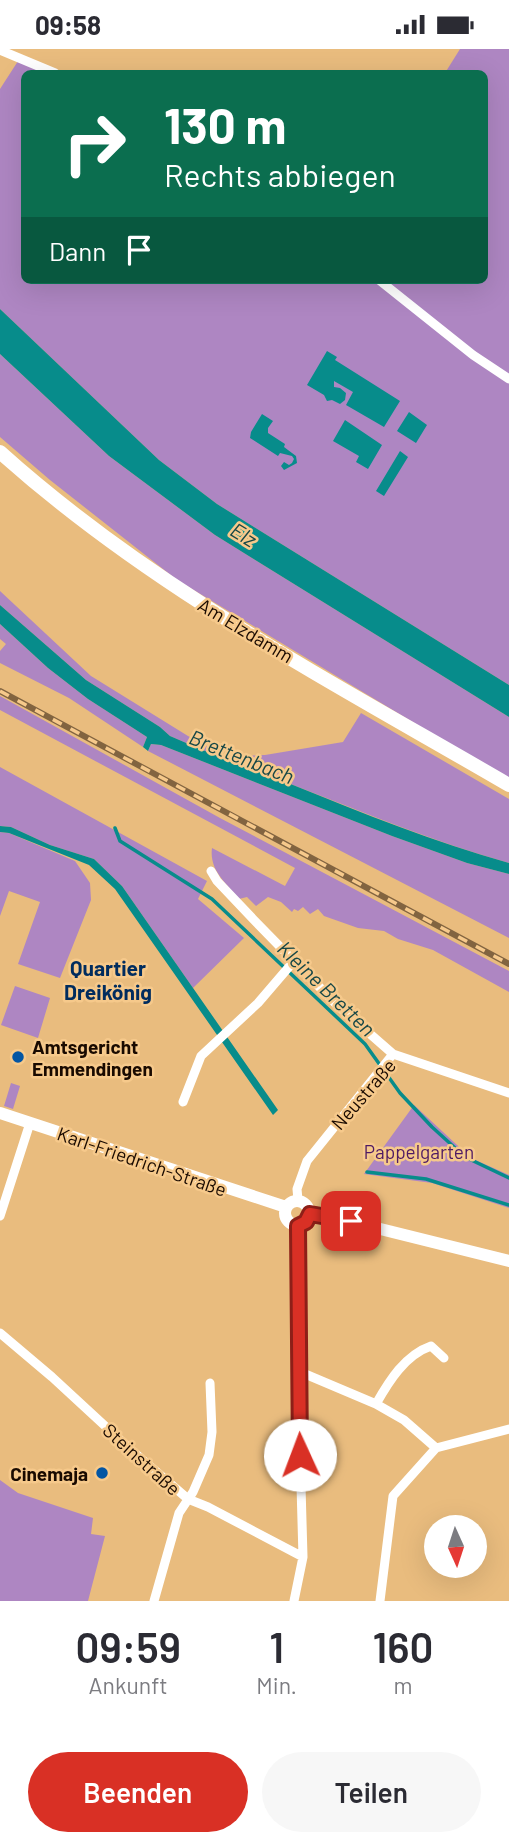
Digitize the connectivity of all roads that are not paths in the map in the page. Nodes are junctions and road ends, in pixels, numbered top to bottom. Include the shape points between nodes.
1 (0, 50) edge
2 (48, 70) edge
3 (384, 284) edge
4 (509, 379) edge
5 (0, 452) edge
6 (509, 785) edge
7 (212, 871) dead end
8 (294, 961) junction
9 (392, 1056) junction
10 (509, 1093) edge
11 (184, 1101) dead end
12 (0, 1112) edge
13 (30, 1123) junction
14 (298, 1200) junction
15 (286, 1207) junction
16 (310, 1214) junction
17 (0, 1216) edge
18 (298, 1226) junction
19 (509, 1261) edge
20 (0, 1333) edge
21 (444, 1358) dead end
22 (298, 1371) junction
23 (210, 1383) dead end
24 (376, 1404) junction
25 (509, 1429) edge
26 (436, 1448) junction
27 (188, 1499) junction
28 (303, 1557) junction
29 (155, 1601) edge
30 (294, 1601) edge
31 (380, 1601) edge

1 - 2 street
3 - 4 street
5 - 6 main road, Am Elzdamm via 108,541 190,597
7 - 8 street
8 - 9 street
8 - 11 street via 258,1003 201,1056
9 - 10 street, Neustraße
9 - 14 street, Neustraße via 307,1161
12 - 13 street, Karl-Friedrich-Straße
13 - 15 street, Karl-Friedrich-Straße
13 - 17 street
14 - 15 street
14 - 16 street
15 - 18 street via 287,1220
16 - 18 street
16 - 19 street
18 - 22 street
20 - 27 street, Steinstraße
21 - 24 street via 431,1346 409,1360
22 - 24 street
22 - 28 street
23 - 27 street via 212,1444
24 - 26 street via 404,1420
25 - 26 street
26 - 31 street via 393,1496
27 - 28 street, Steinstraße
27 - 29 street via 179,1514
28 - 30 street

